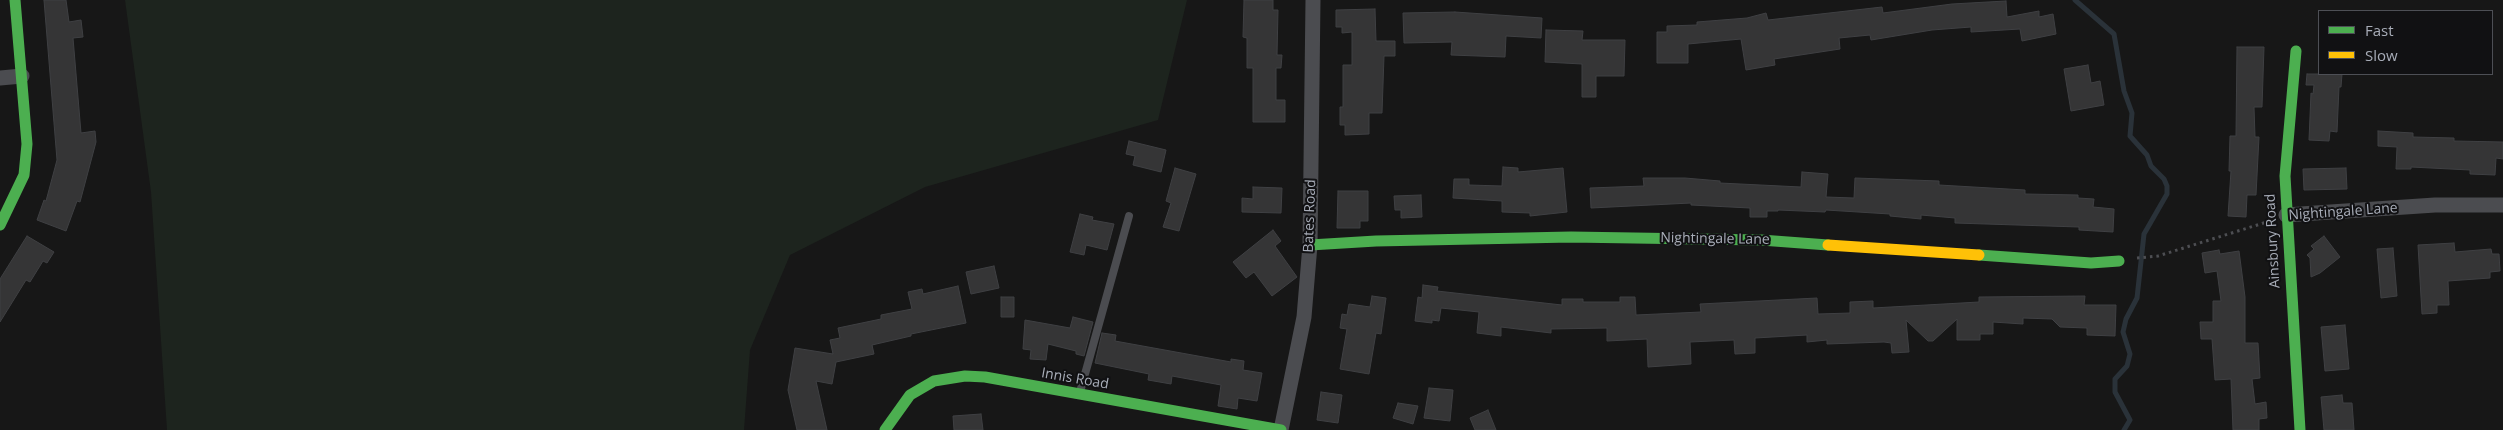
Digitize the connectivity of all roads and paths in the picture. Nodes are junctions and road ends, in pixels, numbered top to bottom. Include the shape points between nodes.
1 (15, 0) edge
2 (1313, 0) edge
3 (2296, 51) dead end
4 (22, 76) junction
5 (0, 78) edge
6 (2503, 205) edge
7 (2286, 215) junction
8 (1129, 216) dead end
9 (0, 225) edge
10 (1310, 245) junction
11 (2158, 256) dead end
12 (2119, 261) dead end
13 (1079, 395) junction
14 (885, 430) edge
15 (1281, 430) edge
16 (2300, 430) edge

1 - 4 street
2 - 10 street, Bates Road
3 - 7 street, Ainsbury Road via 2285,176
4 - 5 street
4 - 9 street via 27,144 25,167 19,189
6 - 7 street, Nightingale Lane via 2435,205
7 - 11 path, Nightingale Lane
7 - 16 street, Ainsbury Road
8 - 13 lane
10 - 12 street, Nightingale Lane via 1570,237 1760,240 2091,263
10 - 15 street, Bates Road via 1304,317
13 - 14 street, Innis Road via 984,377 965,376 934,381 910,394
13 - 15 street, Innis Road

